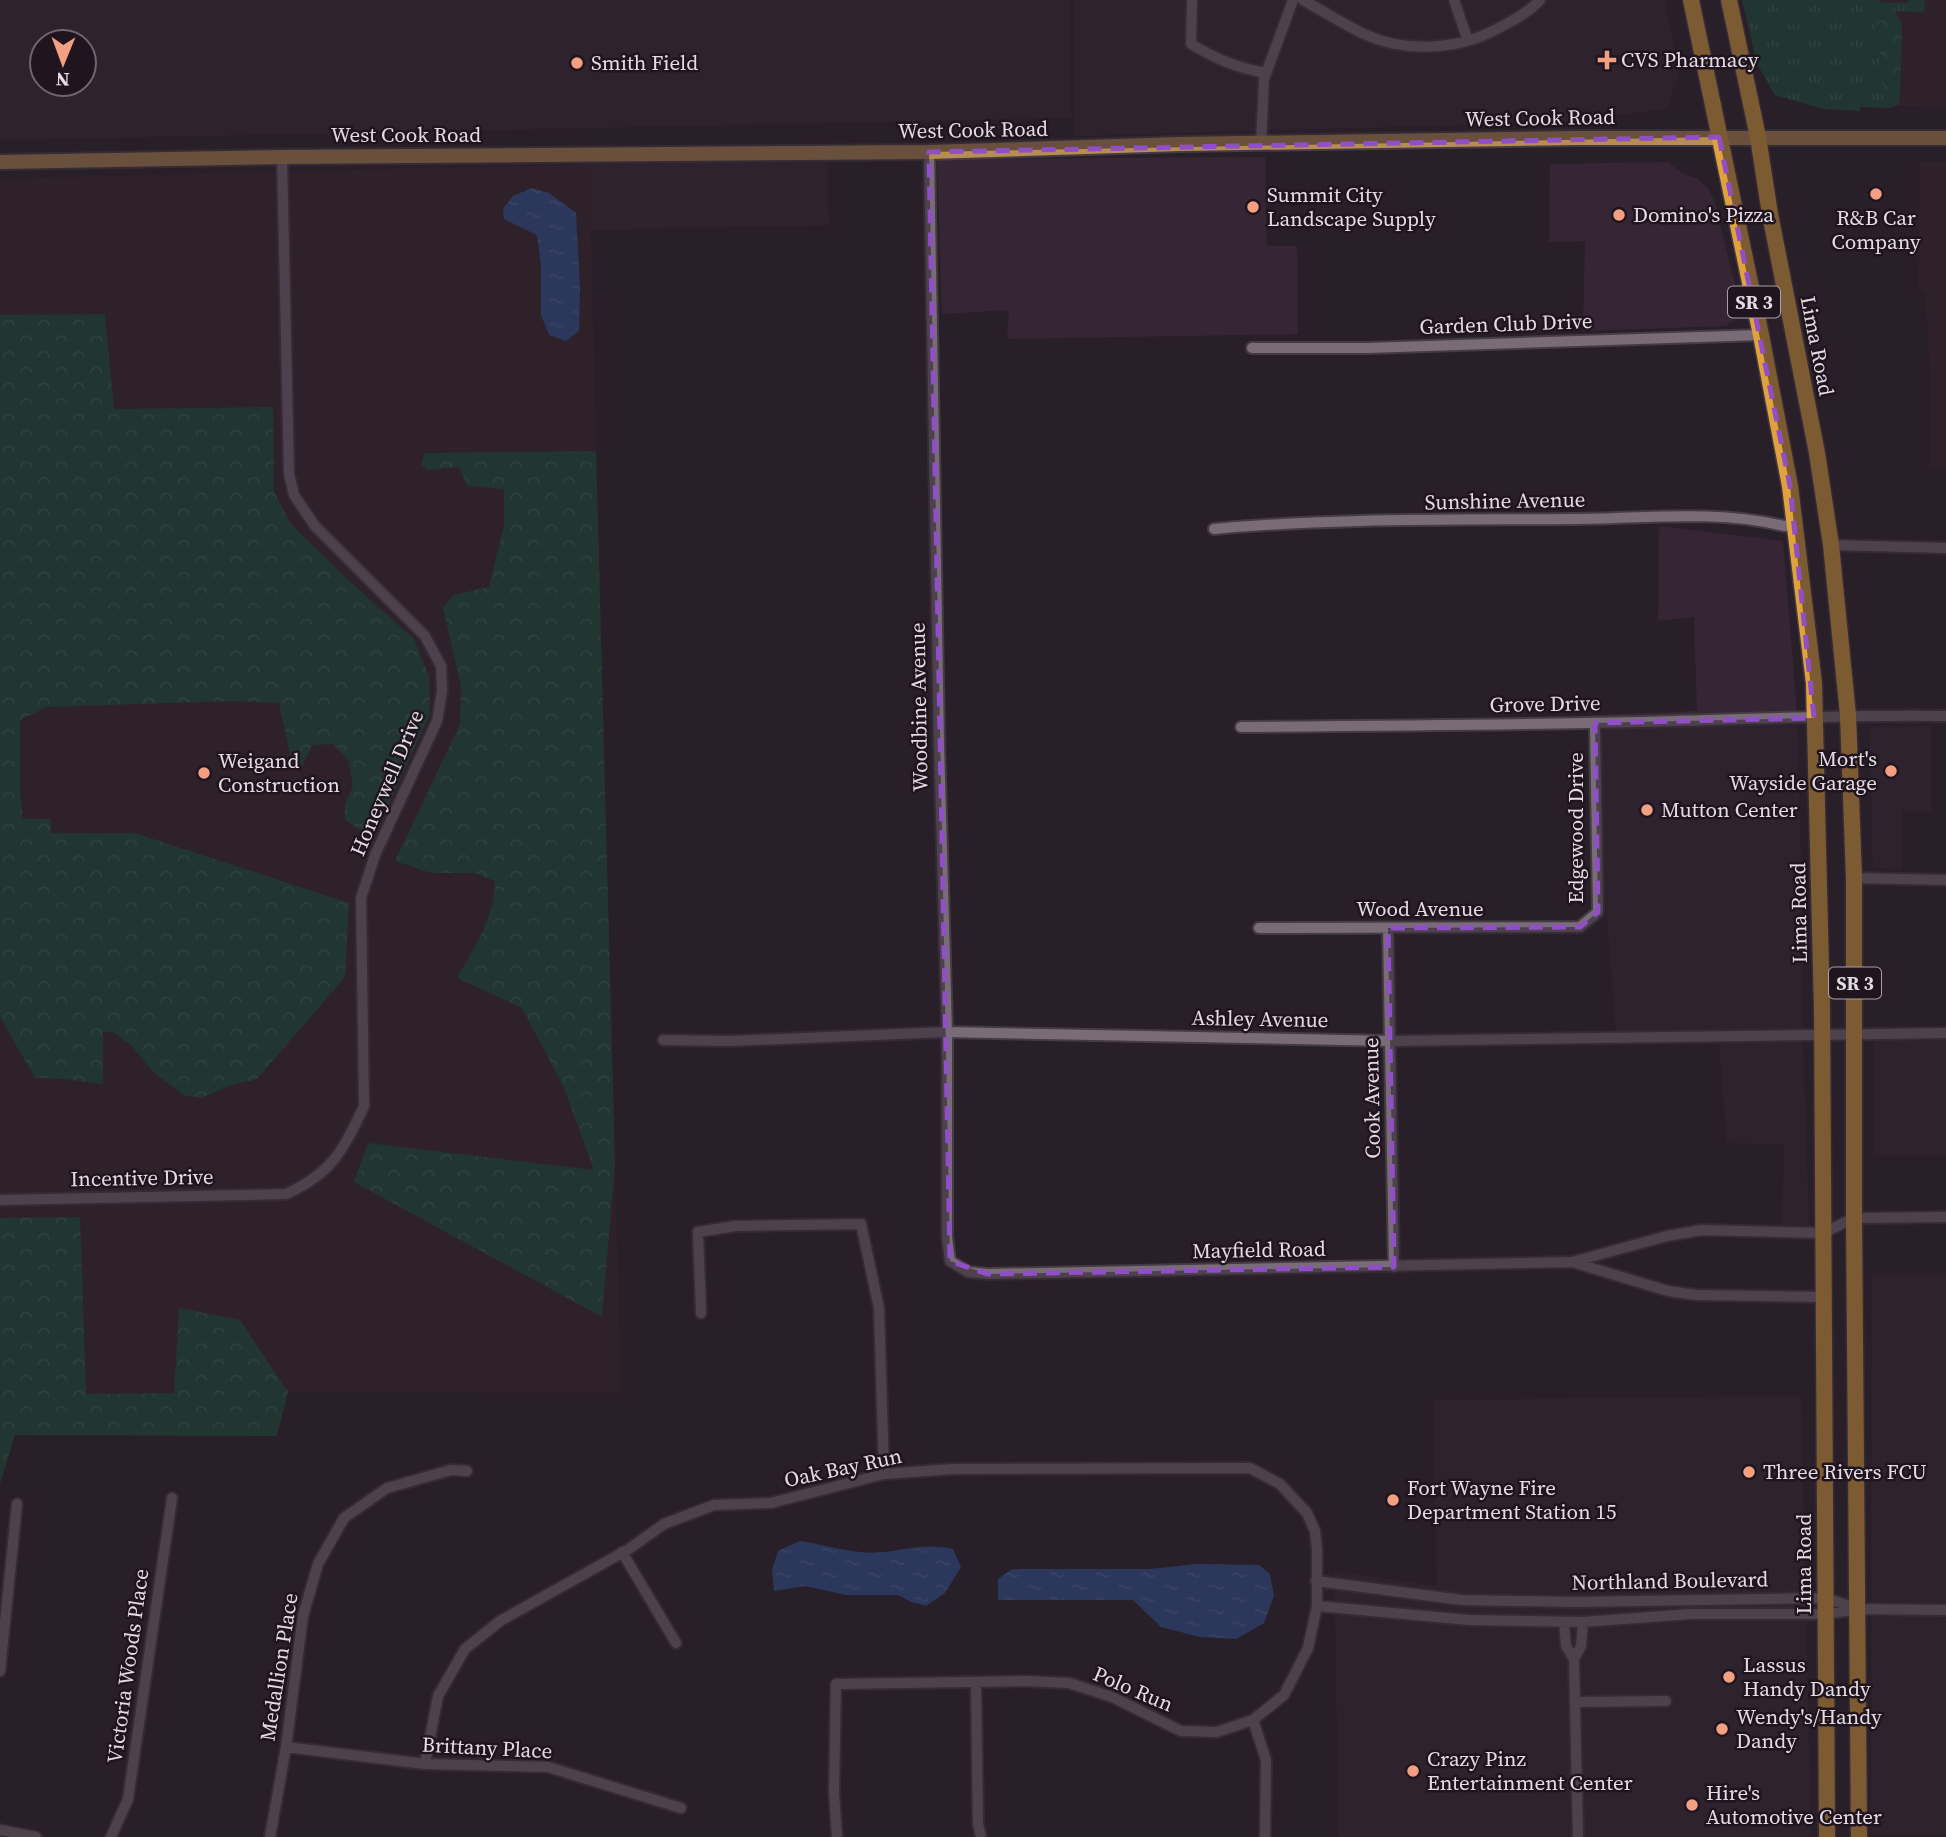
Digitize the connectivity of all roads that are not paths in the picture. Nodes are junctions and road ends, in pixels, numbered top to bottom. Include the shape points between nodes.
1 (1192, 0) edge
2 (1293, 0) edge
3 (1303, 0) edge
4 (1454, 0) edge
5 (1540, 0) edge
6 (1691, 0) edge
7 (1729, 0) edge
8 (1468, 41) junction
9 (1266, 73) junction
10 (1719, 137) junction
11 (1758, 137) junction
12 (1946, 138) edge
13 (1261, 144) junction
14 (929, 152) junction
15 (282, 157) junction
16 (0, 162) edge
17 (1762, 335) junction
18 (1252, 348) dead end
19 (1796, 524) junction
20 (1214, 529) dead end
21 (1831, 545) junction
22 (1946, 548) edge
23 (1848, 715) junction
24 (1946, 716) edge
25 (1814, 718) junction
26 (1595, 723) junction
27 (1241, 727) dead end
28 (1854, 878) junction
29 (1946, 880) edge
30 (1580, 927) joint
31 (1259, 928) dead end
32 (1388, 929) junction
33 (947, 1032) junction
34 (1856, 1033) junction
35 (1946, 1033) edge
36 (1822, 1034) junction
37 (663, 1040) dead end
38 (1391, 1041) junction
39 (286, 1194) joint
40 (0, 1200) edge
41 (1946, 1217) edge
42 (1854, 1218) junction
43 (1823, 1233) junction
44 (950, 1261) joint
45 (1572, 1262) junction
46 (1394, 1267) junction
47 (1823, 1297) junction
48 (701, 1313) dead end
49 (467, 1471) dead end
50 (884, 1474) junction
51 (172, 1498) dead end
52 (17, 1504) dead end
53 (622, 1552) junction
54 (1316, 1581) junction
55 (1407, 1593) junction
56 (1317, 1606) junction
57 (1825, 1606) junction
58 (1858, 1609) junction
59 (1946, 1610) edge
60 (1407, 1615) junction
61 (1564, 1622) junction
62 (1583, 1622) junction
63 (676, 1643) dead end
64 (1574, 1659) junction
65 (0, 1671) edge
66 (976, 1682) junction
67 (1666, 1701) dead end
68 (1575, 1702) junction
69 (1253, 1720) junction
70 (286, 1747) junction
71 (425, 1764) junction
72 (681, 1808) dead end
73 (0, 1829) edge
74 (36, 1837) edge
75 (111, 1837) edge
76 (270, 1837) edge
77 (837, 1837) edge
78 (981, 1837) edge
79 (1265, 1837) edge
80 (1578, 1837) edge
81 (1827, 1837) edge
82 (1859, 1837) edge

1 - 9 street via 1191,44 1229,64
2 - 9 street
3 - 8 street via 1373,38 1444,47
4 - 8 street
5 - 8 street via 1532,9
6 - 10 highway, Lima Road / SR 3
7 - 11 highway, Lima Road / SR 3
9 - 13 street
10 - 11 main road, West Cook Road
10 - 13 main road, West Cook Road
10 - 17 highway, Lima Road / SR 3
11 - 12 main road, West Cook Road
11 - 21 highway, Lima Road / SR 3
13 - 14 main road, West Cook Road
14 - 15 main road, West Cook Road
14 - 33 street, Woodbine Avenue
15 - 16 main road, West Cook Road
15 - 39 street, Honeywell Drive via 289,474 294,495 315,526 425,636 442,666 437,721 375,855 361,898 364,1107 336,1160 308,1184
17 - 18 street, Garden Club Drive
17 - 19 highway, Lima Road / SR 3
19 - 20 street, Sunshine Avenue via 1684,515 1286,523
19 - 25 highway, Lima Road / SR 3
21 - 22 street
21 - 23 highway, Lima Road / SR 3
23 - 24 street, Grove Drive
23 - 25 street, Grove Drive
23 - 28 highway, Lima Road / SR 3
25 - 26 street, Grove Drive
25 - 36 highway, Lima Road / SR 3
26 - 27 street, Grove Drive
26 - 30 street, Edgewood Drive via 1598,912
28 - 29 street
28 - 34 highway, Lima Road / SR 3
30 - 32 street, Wood Avenue
31 - 32 street, Wood Avenue
32 - 38 street, Cook Avenue
33 - 37 street, Ashley Avenue
33 - 38 street, Ashley Avenue
33 - 44 street, Woodbine Avenue
34 - 35 street, Ashley Avenue
34 - 36 street, Ashley Avenue
34 - 42 highway, Lima Road / SR 3
36 - 38 street, Ashley Avenue
36 - 43 highway, Lima Road / SR 3
38 - 46 street, Cook Avenue
39 - 40 street, Incentive Drive
41 - 42 street
42 - 43 street
42 - 58 highway, Lima Road / SR 3
43 - 45 street via 1702,1230
43 - 47 highway, Lima Road / SR 3
44 - 46 street, Mayfield Road via 968,1272 987,1274
45 - 46 street, Mayfield Road
45 - 47 street via 1696,1296
47 - 57 highway, Lima Road / SR 3
48 - 50 street via 698,1232 735,1226 861,1224 879,1308
49 - 70 street, Medallion Place via 451,1470 387,1488 344,1518 318,1564 303,1616
50 - 53 street, Oak Bay Run via 771,1503 714,1506 664,1524
50 - 54 street, Oak Bay Run via 953,1469 1250,1468 1280,1484 1307,1513 1315,1531
51 - 75 street, Victoria Woods Place via 128,1799
52 - 65 street
53 - 63 street
53 - 71 street, Oak Bay Run via 500,1621 465,1649 438,1696
54 - 55 street, Northland Boulevard
54 - 56 street, Polo Run
55 - 57 street, Northland Boulevard via 1462,1600
55 - 60 street
56 - 60 street, Northland Boulevard
56 - 69 street, Polo Run via 1308,1648 1284,1695
57 - 58 street, Northland Boulevard
57 - 58 street, Northland Boulevard
57 - 62 street, Northland Boulevard
57 - 81 highway, Lima Road / SR 3
58 - 59 street
58 - 82 highway, Lima Road / SR 3
60 - 61 street, Northland Boulevard
61 - 62 street, Northland Boulevard
61 - 64 street via 1566,1646
62 - 64 street via 1581,1646
64 - 68 street
66 - 69 street, Polo Run via 1069,1683 1112,1697 1181,1731 1217,1732
66 - 77 street, Polo Run via 836,1684
66 - 78 street
67 - 68 street
68 - 80 street
69 - 79 street via 1266,1760
70 - 71 street, Brittany Place
70 - 76 street, Medallion Place
71 - 72 street, Brittany Place via 548,1767
73 - 74 street

